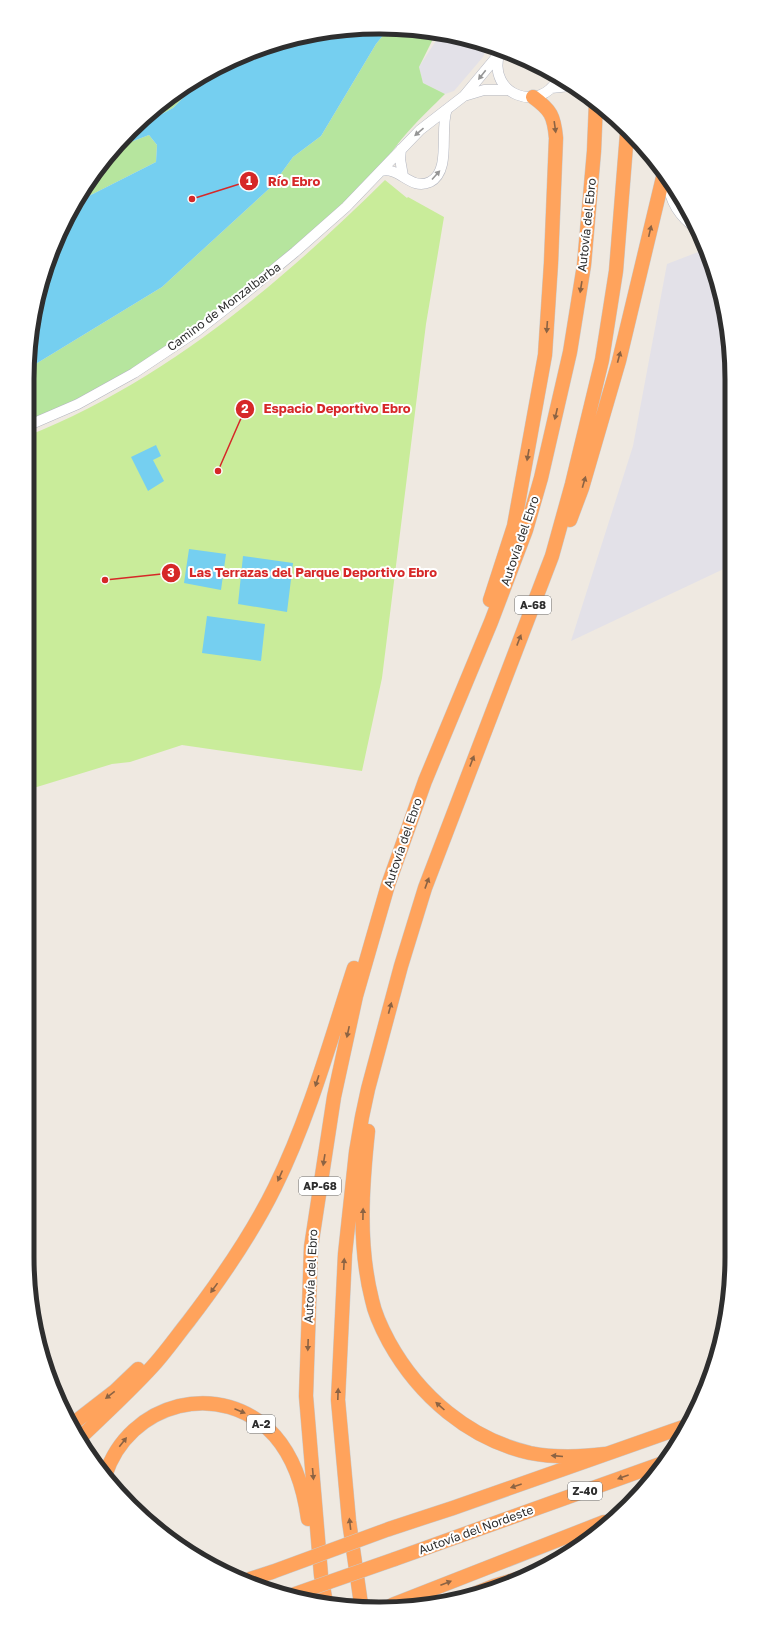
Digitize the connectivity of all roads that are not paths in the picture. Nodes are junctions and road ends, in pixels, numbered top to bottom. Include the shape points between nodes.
1 (498, 55) edge
2 (499, 55) edge
3 (560, 85) edge
4 (508, 90) junction
5 (464, 96) junction
6 (533, 97) junction
7 (448, 109) junction
8 (596, 110) edge
9 (627, 138) edge
10 (401, 149) junction
11 (381, 170) junction
12 (403, 176) junction
13 (662, 181) edge
14 (670, 193) edge
15 (686, 221) edge
16 (34, 423) edge
17 (552, 556) junction
18 (452, 712) junction
19 (425, 781) junction
20 (380, 1046) junction
21 (180, 1332) junction
22 (76, 1421) edge
23 (679, 1428) edge
24 (84, 1435) edge
25 (605, 1454) junction
26 (655, 1466) edge
27 (108, 1470) edge
28 (597, 1525) edge
29 (253, 1578) edge
30 (300, 1592) edge
31 (320, 1596) edge
32 (325, 1597) edge
33 (361, 1601) edge
34 (402, 1601) edge

1 -> 5 street
2 - 4 street via 498,74
3 - 6 street
4 - 5 street via 484,90
4 - 6 street via 520,96
5 - 7 street, Camino de Monzalbarba
6 -> 18 highway via 551,113 556,138 545,355 514,526
7 -> 10 street, Camino de Monzalbarba via 420,130
12 -> 7 street via 410,182 419,184 430,182 439,174 443,162
8 -> 18 highway, Autovía del Ebro / A-68 via 584,265 564,382 526,530 491,622
9 - 17 highway, A-68 via 616,271 602,360
10 - 11 street, Camino de Monzalbarba
10 - 12 street via 400,163
11 - 12 street via 390,170
11 - 16 street, Camino de Monzalbarba via 361,192 295,252 197,331 134,373 78,404
17 -> 13 highway via 564,536 582,488 619,361
14 - 15 street via 679,213
20 -> 17 highway, A-68 via 425,888
18 - 19 highway, Autovía del Ebro / A-68
19 -> 21 highway via 382,883 312,1095 286,1162 244,1242 210,1294
19 -> 32 highway, Autovía del Ebro / AP-68 via 388,885 356,996 334,1097 311,1247 306,1396
25 -> 20 highway via 559,1457 531,1453 482,1436 452,1417 428,1395 396,1354 372,1302 364,1249 365,1161
33 -> 20 highway, AP-68 via 349,1521 338,1400 345,1254 356,1152 368,1089
21 -> 22 highway via 115,1391
21 - 24 highway via 153,1366
23 - 25 highway
25 -> 29 highway, bridge
26 -> 30 highway, Autovía del Nordeste / Z-40, bridge
27 -> 31 highway, A-2 via 116,1452 128,1436 143,1422 162,1411 202,1403 226,1406 248,1415 267,1428 278,1440 297,1473 307,1510
34 -> 28 highway

